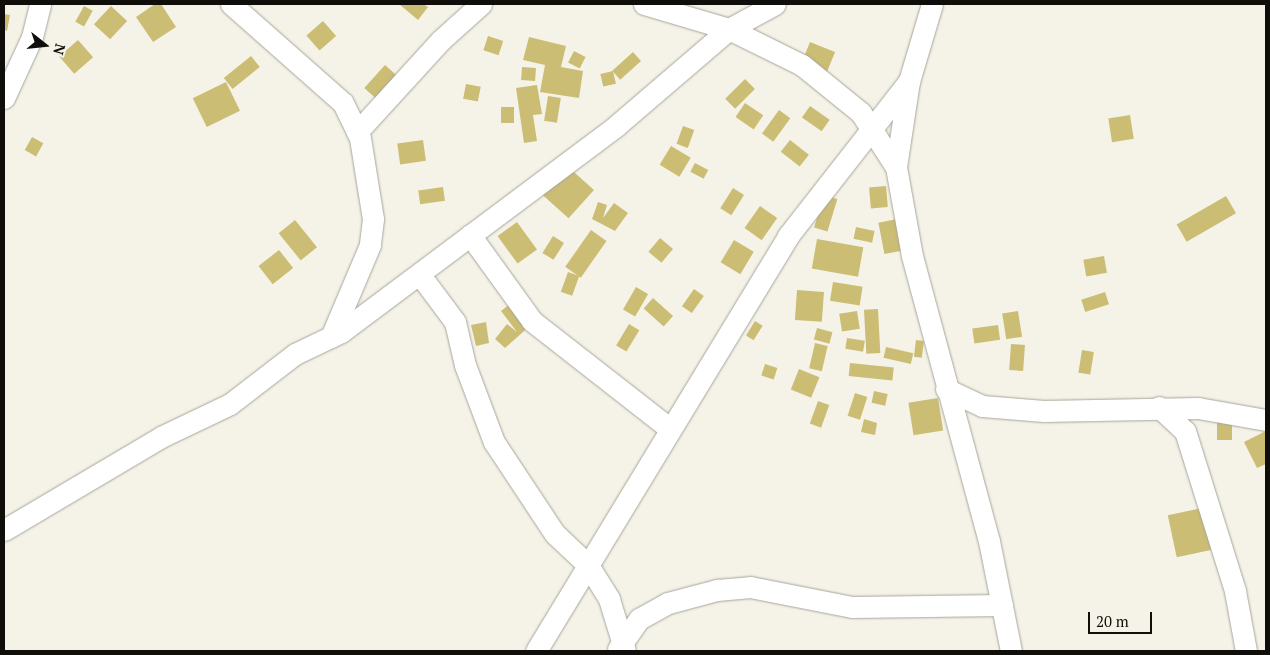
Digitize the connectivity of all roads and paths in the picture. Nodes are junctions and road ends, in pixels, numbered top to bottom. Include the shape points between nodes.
1 (40, 4) edge
2 (231, 4) edge
3 (481, 4) edge
4 (644, 4) edge
5 (775, 4) edge
6 (932, 4) edge
7 (729, 29) junction
8 (908, 81) junction
9 (4, 98) edge
10 (873, 127) junction
11 (357, 132) junction
12 (896, 168) junction
13 (470, 235) junction
14 (420, 275) junction
15 (331, 337) junction
16 (946, 389) junction
17 (982, 406) junction
18 (1159, 406) junction
19 (1198, 408) junction
20 (1266, 420) edge
21 (670, 428) junction
22 (1185, 431) junction
23 (959, 436) junction
24 (4, 530) edge
25 (588, 565) junction
26 (1002, 605) junction
27 (622, 648) edge
28 (536, 651) edge
29 (1011, 651) edge
30 (1246, 651) edge

1 - 9 street via 32,37
2 - 11 street via 343,103
3 - 11 street via 440,40
4 - 7 street
5 - 7 street
6 - 8 street
7 - 10 street via 802,65 841,93
7 - 13 street via 616,126
8 - 10 street
8 - 12 street
10 - 12 street
10 - 21 street via 788,236
11 - 15 street via 371,184 373,219 370,245
12 - 16 street via 910,247
13 - 14 street
13 - 21 street via 532,321
14 - 15 street
14 - 25 street via 454,322 465,365 494,442 555,534
15 - 24 street via 295,354 230,404 161,437
16 - 17 street
16 - 23 street
17 - 18 street via 1044,411
17 - 23 street
18 - 19 street
18 - 22 street
19 - 20 street
19 - 22 street
21 - 25 street
22 - 30 street via 1232,582
23 - 26 street
25 - 27 street via 609,599
25 - 28 street
26 - 27 street via 852,607 750,587 717,590 668,602 639,619
26 - 29 street

